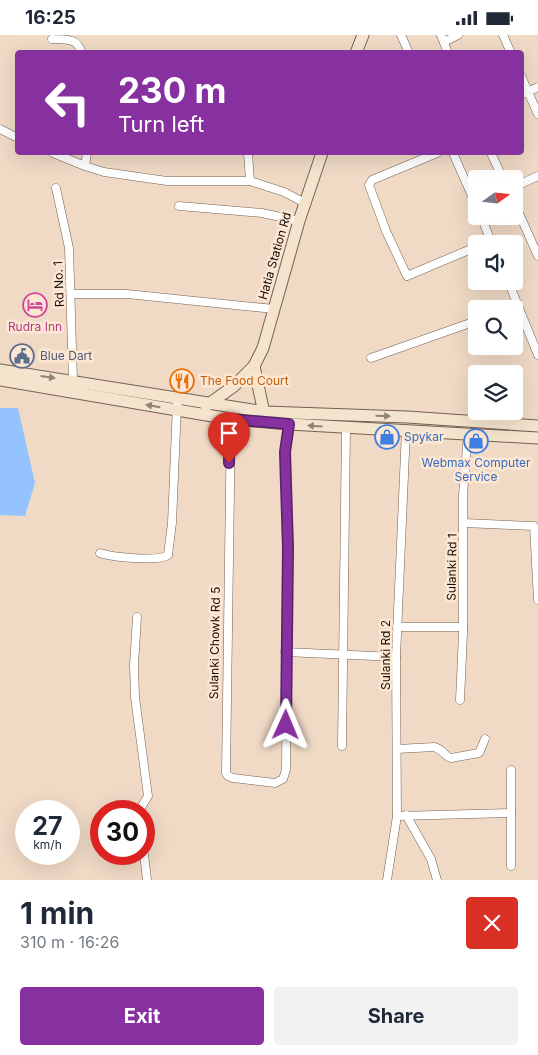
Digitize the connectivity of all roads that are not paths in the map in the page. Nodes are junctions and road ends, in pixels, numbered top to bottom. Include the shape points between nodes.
1 (363, 35) edge
2 (401, 35) edge
3 (458, 35) edge
4 (503, 35) edge
5 (52, 39) dead end
6 (442, 39) edge
7 (81, 50) edge
8 (357, 50) edge
9 (408, 50) edge
10 (510, 50) edge
11 (538, 87) edge
12 (525, 93) edge
13 (538, 114) edge
14 (0, 129) edge
15 (15, 136) edge
16 (58, 155) edge
17 (87, 155) edge
18 (248, 155) edge
19 (321, 155) edge
20 (432, 155) edge
21 (455, 155) edge
22 (493, 155) edge
23 (85, 166) junction
24 (499, 170) edge
25 (538, 176) edge
26 (250, 181) junction
27 (523, 183) edge
28 (468, 186) edge
29 (56, 188) dead end
30 (305, 203) junction
31 (179, 206) dead end
32 (299, 221) junction
33 (523, 222) edge
34 (468, 250) edge
35 (538, 256) edge
36 (72, 294) junction
37 (274, 309) junction
38 (468, 324) edge
39 (523, 325) edge
40 (538, 355) edge
41 (371, 358) dead end
42 (254, 366) junction
43 (0, 370) edge
44 (0, 380) edge
45 (73, 381) junction
46 (177, 405) junction
47 (205, 409) junction
48 (231, 413) junction
49 (265, 417) junction
50 (289, 424) junction
51 (538, 427) edge
52 (346, 428) junction
53 (406, 430) junction
54 (468, 434) junction
55 (538, 438) edge
56 (464, 523) junction
57 (100, 553) dead end
58 (538, 589) edge
59 (538, 600) edge
60 (137, 617) dead end
61 (397, 627) junction
62 (463, 627) junction
63 (285, 652) junction
64 (344, 655) junction
65 (396, 657) junction
66 (460, 700) dead end
67 (485, 739) dead end
68 (342, 747) dead end
69 (398, 749) junction
70 (511, 770) dead end
71 (146, 800) edge
72 (511, 813) junction
73 (406, 815) junction
74 (396, 816) junction
75 (145, 865) edge
76 (511, 866) dead end
77 (147, 880) edge
78 (387, 880) edge
79 (437, 880) edge

1 - 8 main road
2 - 9 street
3 - 6 street
4 - 10 street
5 - 7 street via 73,40
11 - 12 street
12 - 13 street
14 - 15 street
16 - 23 street
17 - 23 street
18 - 26 street
19 - 30 main road, Hatia Station Rd
20 - 34 street via 372,180 368,185 407,276
21 - 28 street
22 - 24 street
23 - 26 street via 104,173 167,181
25 - 27 street
26 - 30 street
29 - 36 street, Rd No. 1 via 69,248
30 - 32 main road, Hatia Station Rd
31 - 32 street via 262,213
32 - 37 main road, Hatia Station Rd
33 - 35 street
36 - 37 street via 127,294
36 - 45 street, Rd No. 1
37 - 42 main road, Hatia Station Rd via 263,348
38 - 41 street
39 - 40 street
42 - 47 main road
42 - 49 main road
43 -> 45 main road
46 -> 44 main road
45 - 46 main road
46 - 47 main road
46 - 57 street via 168,555 133,558
47 - 48 main road
48 - 49 main road
48 - 63 street, Sulanki Chowk Rd 5 via 226,671 228,776 280,782 285,776
49 - 50 main road
49 -> 51 main road via 406,417
52 -> 50 main road
50 - 63 street via 285,452 288,548
52 - 53 main road
52 - 64 street
53 - 54 main road
53 - 61 street, Sulanki Rd 2
54 - 55 main road
54 - 56 street, Sulanki Rd 1
56 - 58 street via 534,526
56 - 62 street, Sulanki Rd 1
58 - 59 street
60 - 71 street via 135,697 148,796
61 - 62 street
61 - 65 street, Sulanki Rd 2
62 - 66 street, Sulanki Rd 1
63 - 64 street
64 - 65 street
64 - 68 street
65 - 69 street, Sulanki Rd 2
67 - 69 street via 479,753 451,758 440,748
69 - 74 street, Sulanki Rd 2
70 - 72 street
72 - 73 street
72 - 76 street
73 - 74 street
73 - 79 street via 431,859
74 - 78 street, Sulanki Rd 2
75 - 77 street

